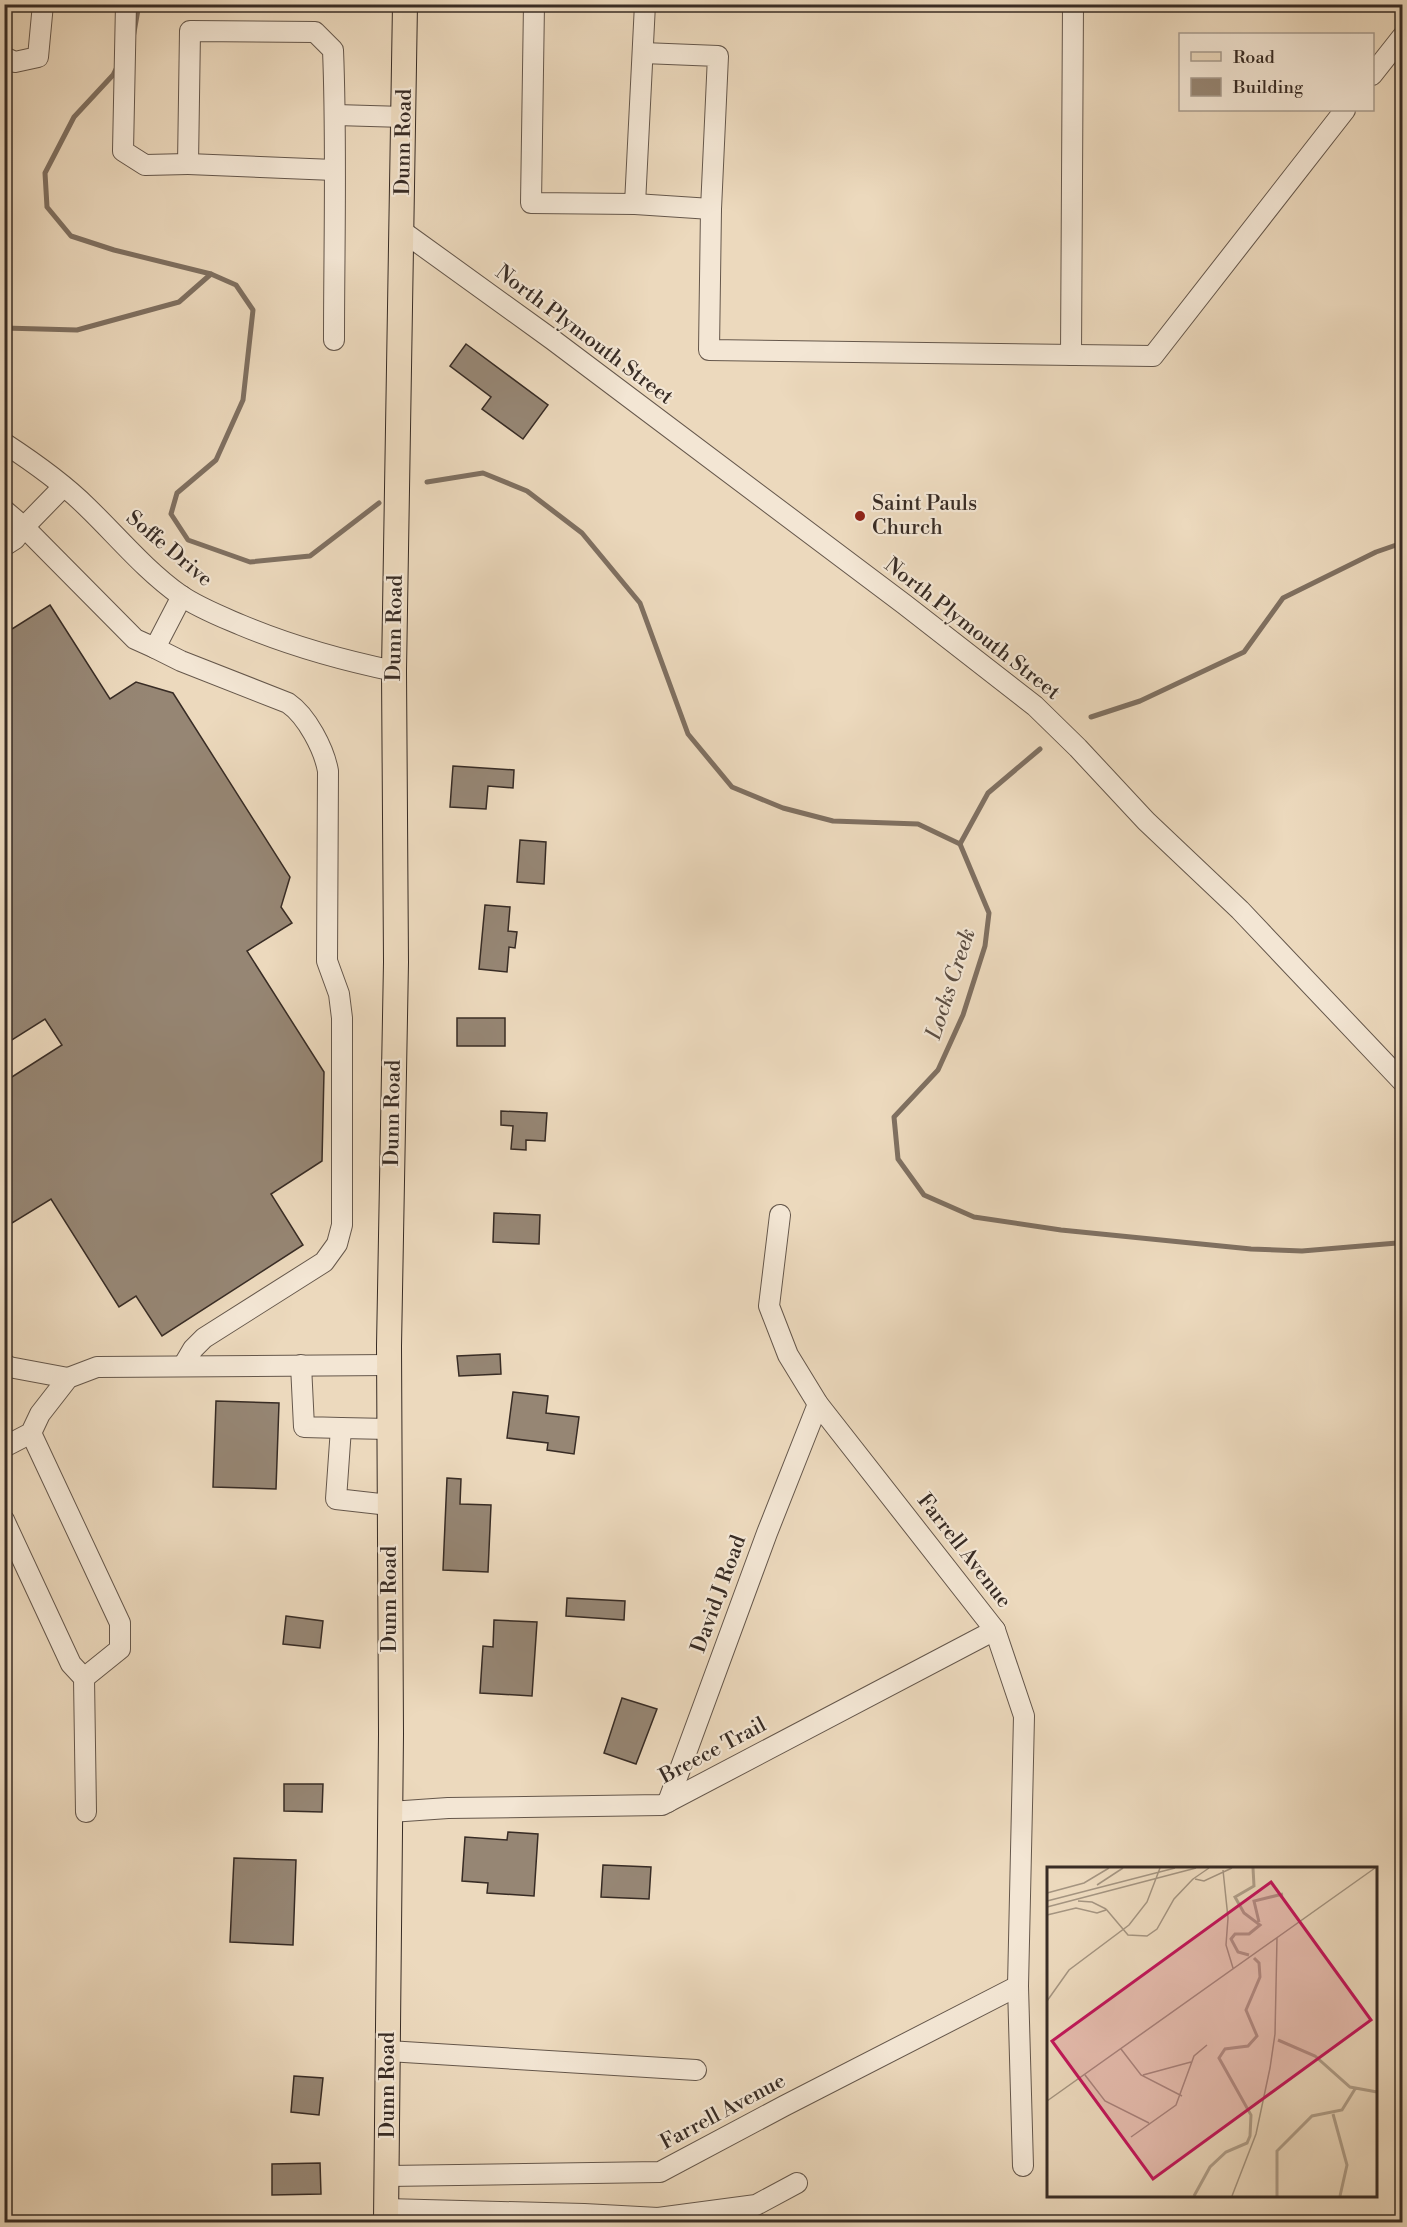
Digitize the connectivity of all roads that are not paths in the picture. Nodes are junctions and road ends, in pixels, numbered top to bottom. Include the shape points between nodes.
1 (43, 4) edge
2 (126, 4) edge
3 (405, 4) edge
4 (534, 4) edge
5 (645, 4) edge
6 (1073, 4) edge
7 (1402, 37) edge
8 (643, 53) junction
9 (4, 57) edge
10 (1374, 72) edge
11 (1345, 111) edge
12 (336, 115) junction
13 (404, 117) junction
14 (188, 164) junction
15 (334, 170) junction
16 (635, 204) junction
17 (711, 208) junction
18 (402, 231) junction
19 (334, 340) dead end
20 (1071, 355) junction
21 (4, 443) edge
22 (63, 487) junction
23 (4, 510) edge
24 (24, 527) junction
25 (4, 546) edge
26 (182, 596) junction
27 (155, 648) junction
28 (394, 671) junction
29 (1402, 1081) edge
30 (780, 1215) dead end
31 (4, 1363) edge
32 (301, 1365) junction
33 (388, 1365) junction
34 (183, 1366) junction
35 (68, 1378) junction
36 (818, 1404) junction
37 (341, 1428) junction
38 (389, 1429) junction
39 (31, 1433) junction
40 (4, 1447) edge
41 (389, 1504) junction
42 (4, 1520) edge
43 (995, 1630) junction
44 (84, 1678) junction
45 (668, 1802) junction
46 (86, 1812) dead end
47 (390, 1812) junction
48 (1018, 1986) junction
49 (388, 2051) junction
50 (696, 2070) dead end
51 (1023, 2166) dead end
52 (387, 2176) junction
53 (797, 2183) dead end
54 (758, 2214) edge
55 (386, 2216) edge
56 (658, 2220) edge

1 - 9 street via 38,57 15,62
2 - 14 street via 123,151 145,165
3 - 13 main road, Dunn Road
4 - 16 street via 531,203
5 - 8 street
6 - 20 street
7 - 10 street
8 - 16 street
8 - 17 street via 718,56
11 - 20 street via 1153,356
12 - 13 street
12 - 14 street via 333,50 315,32 190,32
12 - 15 street
13 - 18 main road, Dunn Road
14 - 15 street
15 - 19 street
16 - 17 street
17 - 20 street via 709,350
18 - 28 main road, Dunn Road
18 - 29 street, North Plymouth Street via 553,340 1035,706 1146,821 1240,910
21 - 22 street, Soffe Drive
22 - 24 street
22 - 26 street, Soffe Drive
23 - 24 street
24 - 25 street
24 - 27 street via 135,639
26 - 27 street
26 - 28 street, Soffe Drive via 204,610 272,638
27 - 34 street via 288,703 296,708 323,750 328,771 327,961 339,994 342,1018 342,1225 338,1244 324,1262 204,1338
28 - 33 main road, Dunn Road via 396,962
30 - 36 street, Farrell Avenue via 769,1306 788,1355
31 - 35 street
32 - 33 street
32 - 34 street
32 - 37 street via 304,1427
33 - 38 main road, Dunn Road
34 - 35 street via 97,1367
35 - 39 street via 39,1414
36 - 43 street, Farrell Avenue
36 - 45 street, David J Road
37 - 38 street
37 - 41 street via 336,1499
38 - 41 main road, Dunn Road
39 - 40 street
39 - 44 street via 120,1623 120,1649
41 - 47 main road, Dunn Road
42 - 44 street via 71,1664
43 - 45 street, Breece Trail
43 - 48 street, Farrell Avenue via 1024,1716
44 - 46 street
45 - 47 street, Breece Trail
47 - 49 main road, Dunn Road
48 - 51 street, Farrell Avenue
48 - 52 street, Farrell Avenue via 660,2172
49 - 50 street
49 - 52 main road, Dunn Road
52 - 55 main road, Dunn Road
53 - 54 street
54 - 56 street
55 - 56 street via 435,2208

